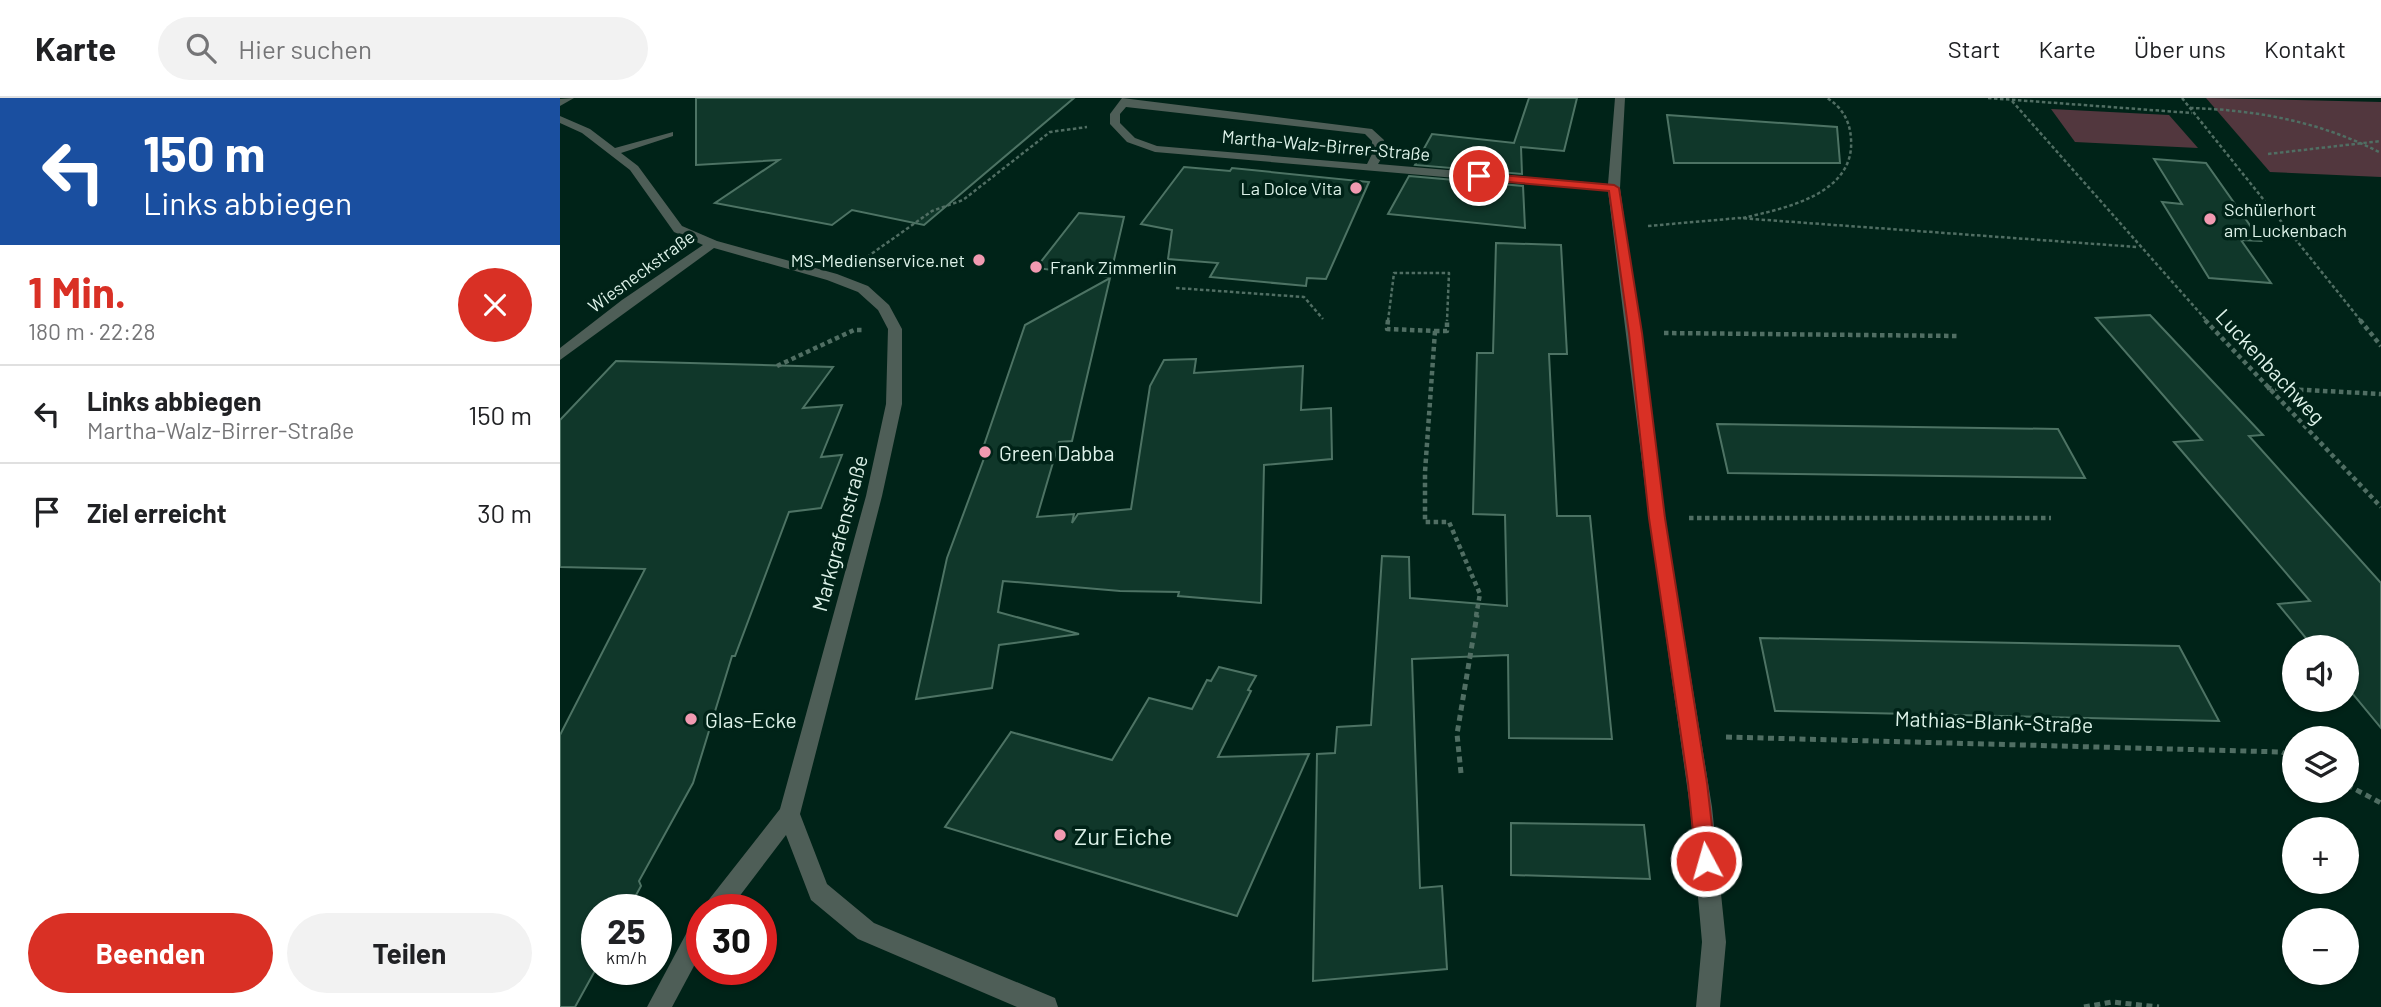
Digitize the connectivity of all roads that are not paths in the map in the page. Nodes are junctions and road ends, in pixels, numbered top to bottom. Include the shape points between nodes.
1 (569, 98) edge
2 (1620, 98) edge
3 (1124, 100) edge
4 (560, 103) edge
5 (560, 119) edge
6 (669, 134) dead end
7 (615, 151) junction
8 (1371, 167) junction
9 (1614, 188) junction
10 (712, 244) junction
11 (560, 355) edge
12 (789, 814) junction
13 (727, 894) edge
14 (686, 957) edge
15 (659, 1007) edge
16 (1046, 1007) edge
17 (1709, 1007) edge

1 - 4 street
2 - 9 street
3 - 8 street via 1368,131 1378,140 1378,154
3 - 8 street, Martha-Walz-Birrer-Straße via 1115,114 1115,124 1131,140 1154,149
5 - 7 street
6 - 7 street
7 - 10 street via 634,168 678,229
8 - 9 street, Martha-Walz-Birrer-Straße
9 - 17 street via 1691,736 1714,942
10 - 11 street, Wiesneckstraße
10 - 12 street, Markgrafenstraße via 863,289 884,308 895,329 894,404 874,496
12 - 13 street
12 - 16 street via 819,892 866,931
14 - 15 street

